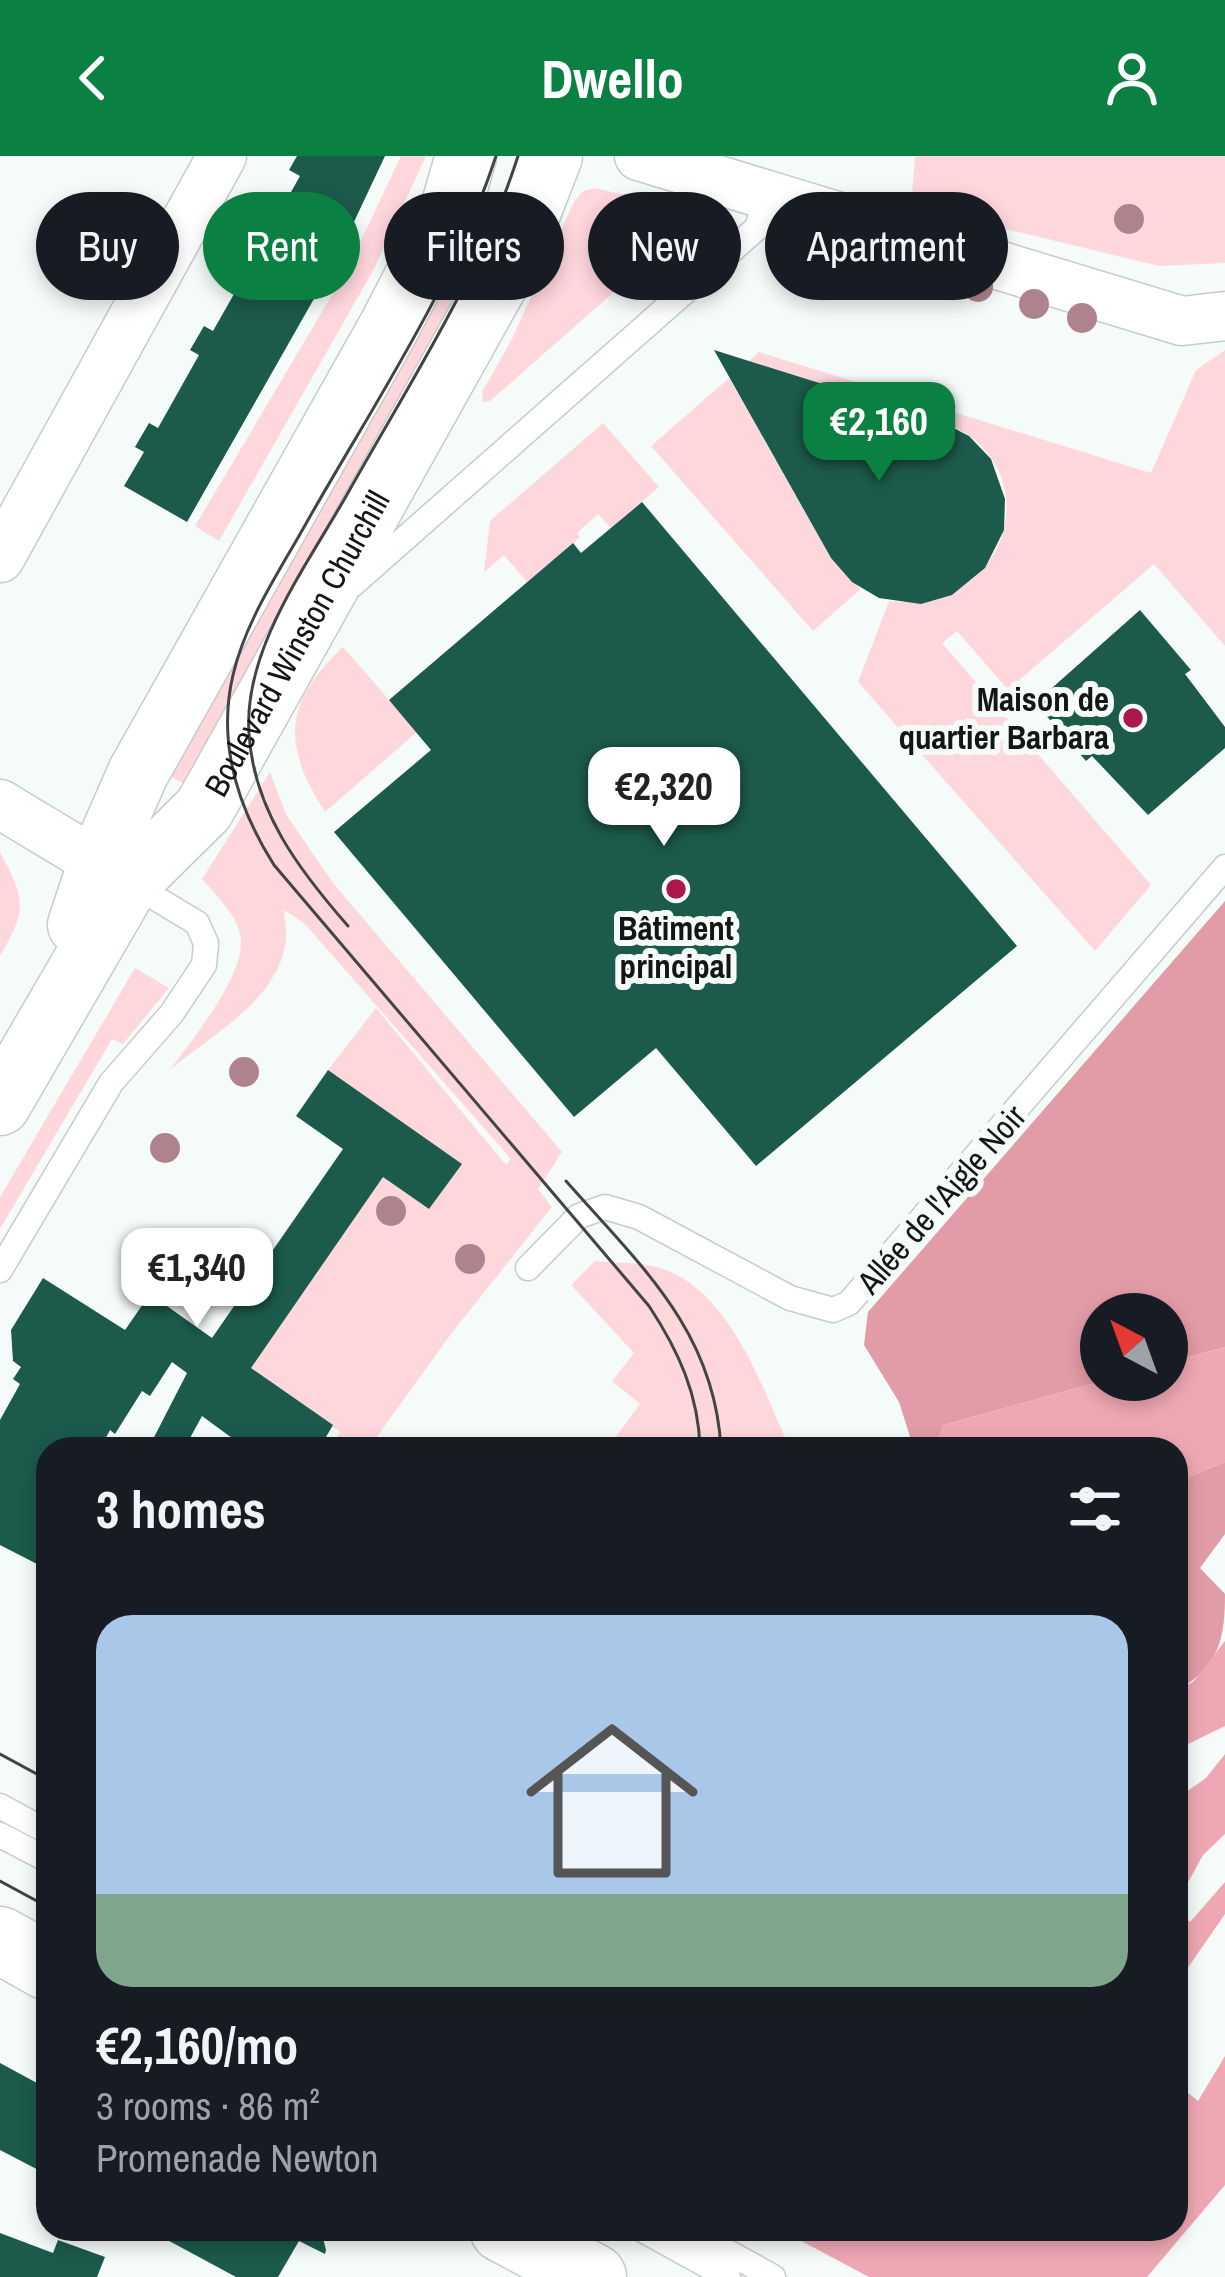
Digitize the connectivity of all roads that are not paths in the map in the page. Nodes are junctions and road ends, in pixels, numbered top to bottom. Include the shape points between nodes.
1 (223, 156) edge
2 (466, 156) edge
3 (552, 156) edge
4 (639, 156) edge
5 (765, 196) edge
6 (765, 204) edge
7 (1008, 270) edge
8 (1225, 316) edge
9 (0, 558) edge
10 (309, 622) junction
11 (0, 804) edge
12 (1225, 867) edge
13 (114, 872) junction
14 (0, 1057) edge
15 (0, 1105) edge
16 (528, 1268) dead end
17 (0, 1270) edge
18 (0, 1806) edge
19 (36, 1826) edge
20 (0, 1834) edge
21 (36, 1854) edge
22 (0, 1940) edge
23 (36, 1960) edge
24 (0, 1986) edge
25 (36, 2006) edge
26 (526, 2241) edge
27 (663, 2241) edge
28 (708, 2241) edge
29 (593, 2277) edge
30 (728, 2277) edge
31 (773, 2277) edge

1 - 9 street
2 - 13 street, Boulevard Winston Churchill via 451,208 399,309 138,773
3 - 10 street, Boulevard Winston Churchill via 514,254
4 - 5 street
6 - 10 lane via 758,228
7 - 8 street via 1182,322
10 - 13 street, Boulevard Winston Churchill via 204,809
11 - 13 street
12 - 16 lane, Allée de l'Aigle Noir via 848,1304 833,1310 790,1298 639,1217 605,1207 579,1216
13 - 14 street, Boulevard Winston Churchill
13 - 15 street, Boulevard Winston Churchill
13 - 17 lane via 197,923 204,965 111,1083
18 - 19 lane
20 - 21 lane
22 - 23 main road
24 - 25 main road
26 - 29 main road
27 - 30 lane
28 - 31 lane

